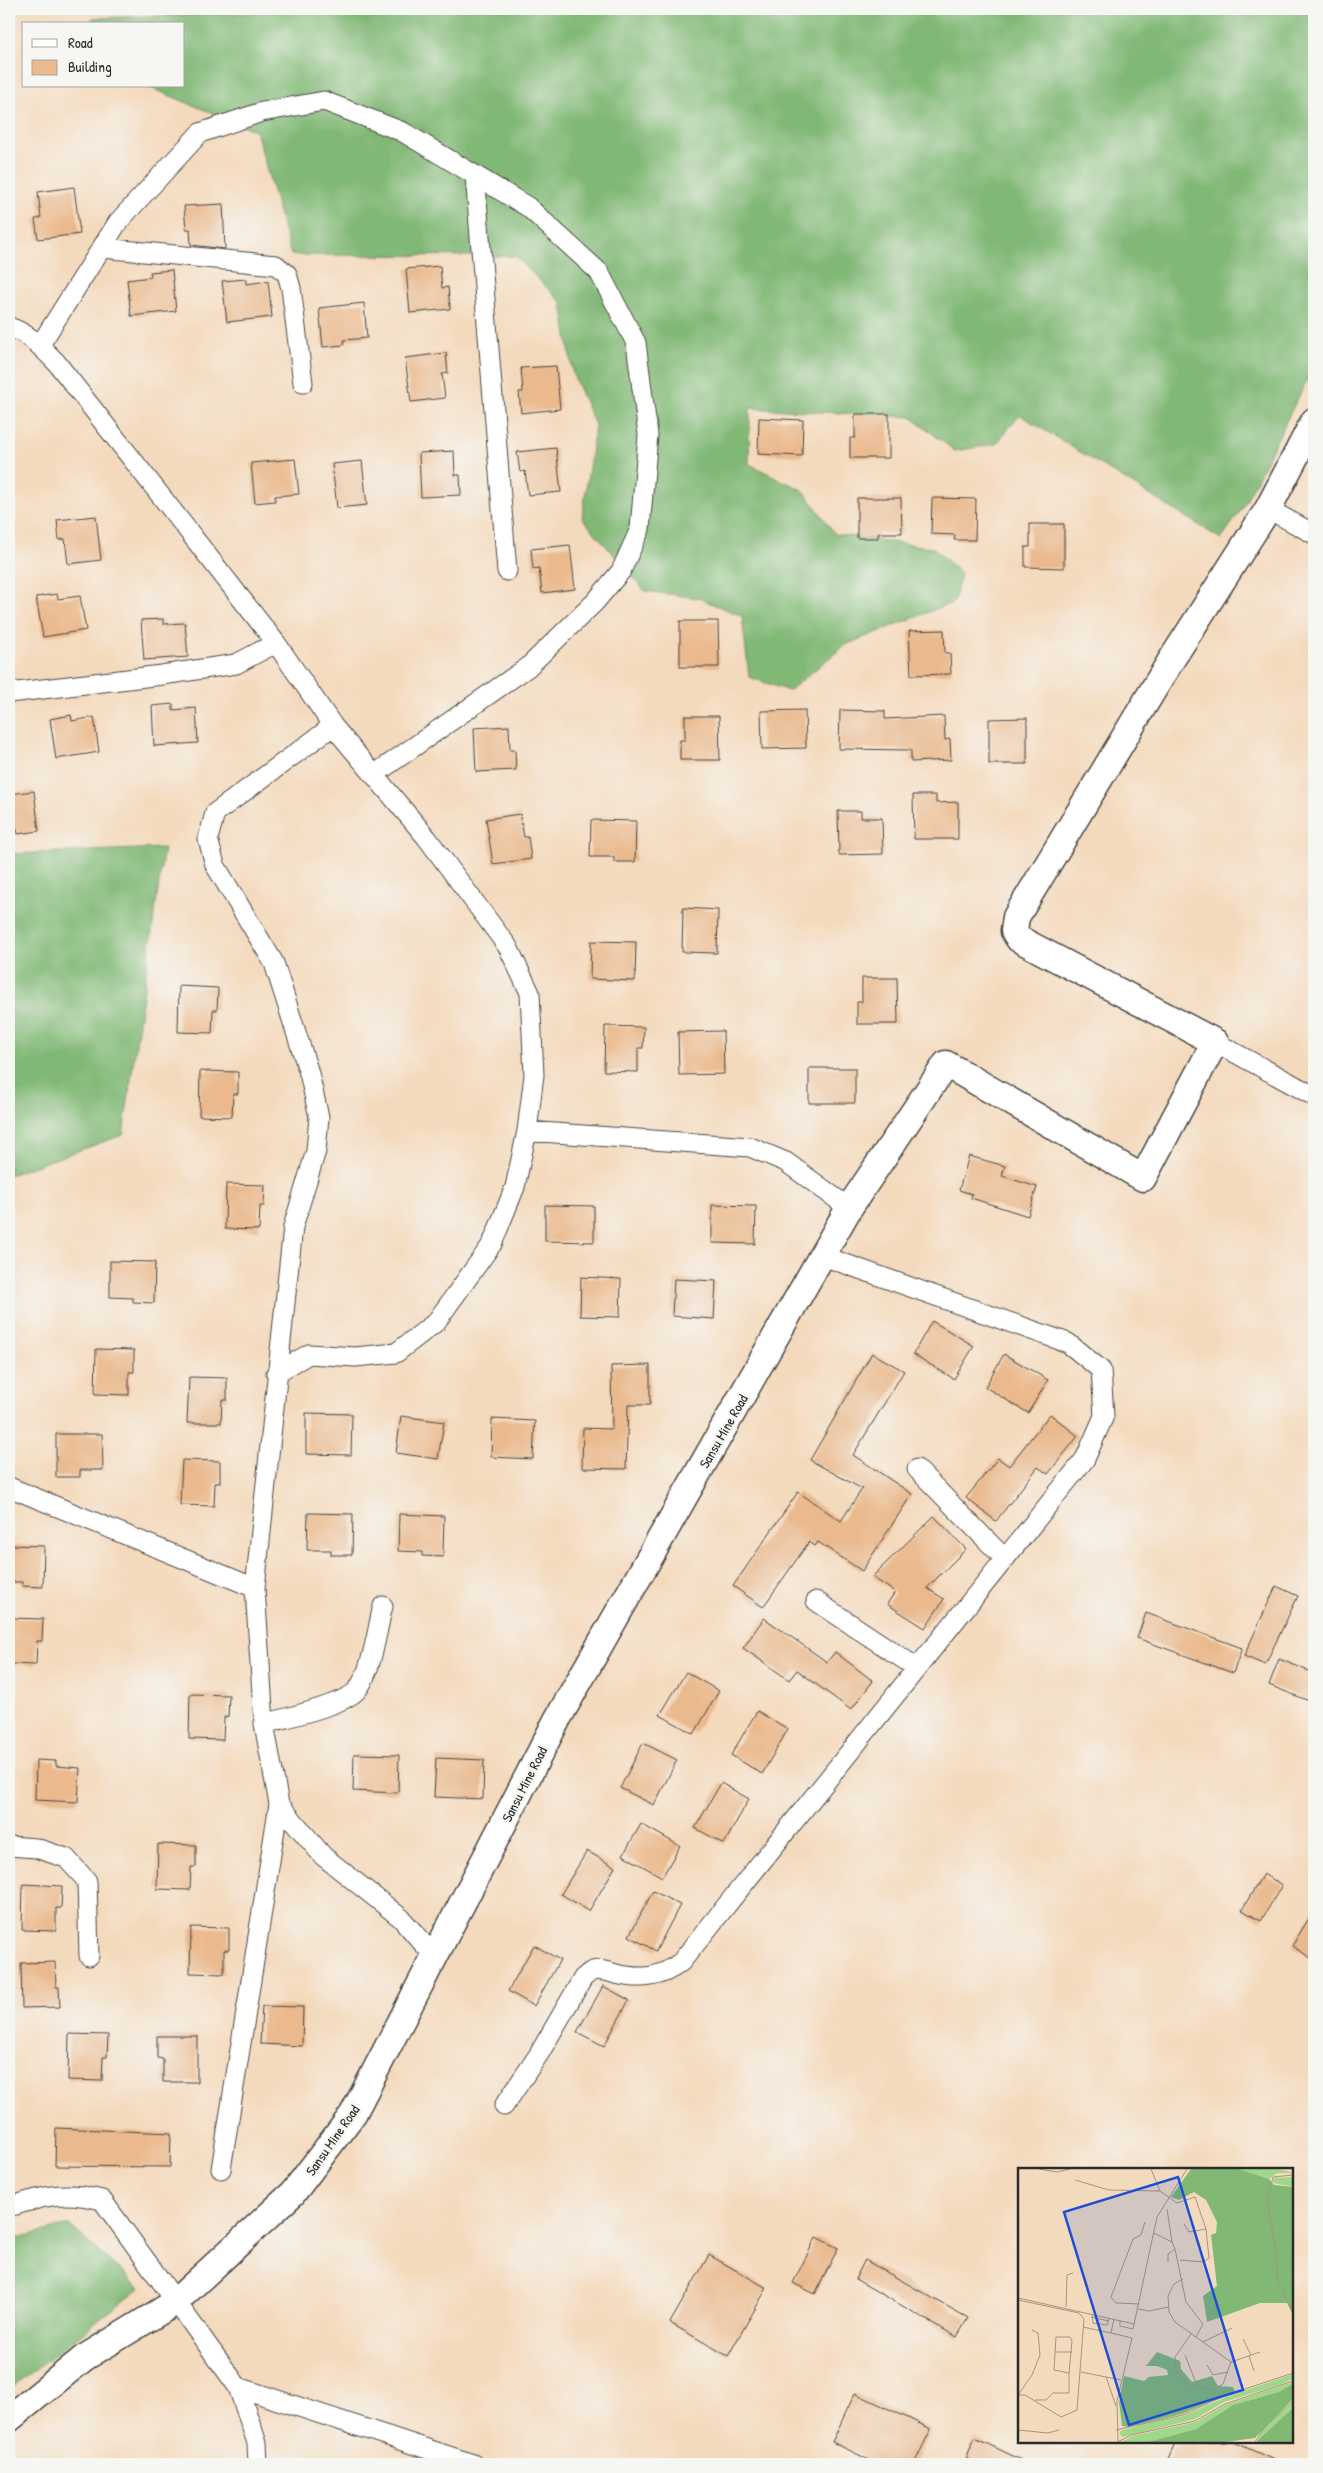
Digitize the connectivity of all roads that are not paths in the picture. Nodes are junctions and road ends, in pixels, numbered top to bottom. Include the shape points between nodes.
1 (475, 175) junction
2 (103, 248) junction
3 (9, 327) edge
4 (40, 345) junction
5 (303, 383) dead end
6 (1314, 421) edge
7 (1268, 509) junction
8 (1314, 534) edge
9 (507, 571) dead end
10 (276, 643) junction
11 (9, 693) edge
12 (333, 726) junction
13 (375, 774) junction
14 (1215, 1042) junction
15 (1314, 1096) edge
16 (527, 1130) junction
17 (849, 1208) junction
18 (823, 1256) junction
19 (276, 1373) junction
20 (917, 1469) dead end
21 (9, 1487) edge
22 (1005, 1559) junction
23 (255, 1588) junction
24 (816, 1601) dead end
25 (383, 1606) dead end
26 (917, 1668) junction
27 (264, 1724) junction
28 (279, 1804) junction
29 (9, 1846) edge
30 (89, 1956) dead end
31 (434, 1956) junction
32 (504, 2106) dead end
33 (221, 2169) dead end
34 (9, 2207) edge
35 (174, 2302) junction
36 (238, 2387) junction
37 (9, 2419) edge
38 (258, 2464) edge
39 (473, 2464) edge

1 - 2 street via 403,132 324,101 262,112 200,133 118,222
1 - 9 street
1 - 13 street via 528,207 599,272 636,343 648,435 640,529 622,571 528,667
2 - 4 street
2 - 5 street via 276,265 287,274 291,288
3 - 4 street via 20,330
4 - 10 street
6 - 7 street
7 - 8 street
7 - 14 street via 1170,662 1016,917 1014,931 1018,939
10 - 11 street via 236,664
10 - 12 street
12 - 13 street
12 - 19 street via 215,813 208,839 215,866 274,963 310,1073 319,1117 316,1152 293,1226
13 - 16 street via 508,947 530,993 534,1075
14 - 15 street
14 - 17 street, Sansu Mine Road via 1143,1178 946,1064
16 - 17 street via 750,1147 786,1162
16 - 19 street via 515,1187 492,1244 436,1322 396,1353 355,1357 310,1354
17 - 18 street, Sansu Mine Road
18 - 22 street via 1068,1343 1101,1370 1104,1416 1085,1459
18 - 31 street, Sansu Mine Road via 558,1720
19 - 23 street
20 - 22 street
21 - 23 street
22 - 26 street
23 - 27 street
24 - 26 street
25 - 27 street via 367,1670 357,1691 334,1704
26 - 32 street via 681,1962 668,1973 650,1977 592,1971 583,1978
27 - 28 street
28 - 31 street via 322,1856 401,1918
28 - 33 street
29 - 30 street via 36,1848 66,1858 87,1881
31 - 35 street, Sansu Mine Road via 353,2114 293,2194
34 - 35 street via 46,2195 78,2194 102,2200
35 - 36 street
35 - 37 street, Sansu Mine Road via 84,2358
36 - 38 street via 258,2443
36 - 39 street

